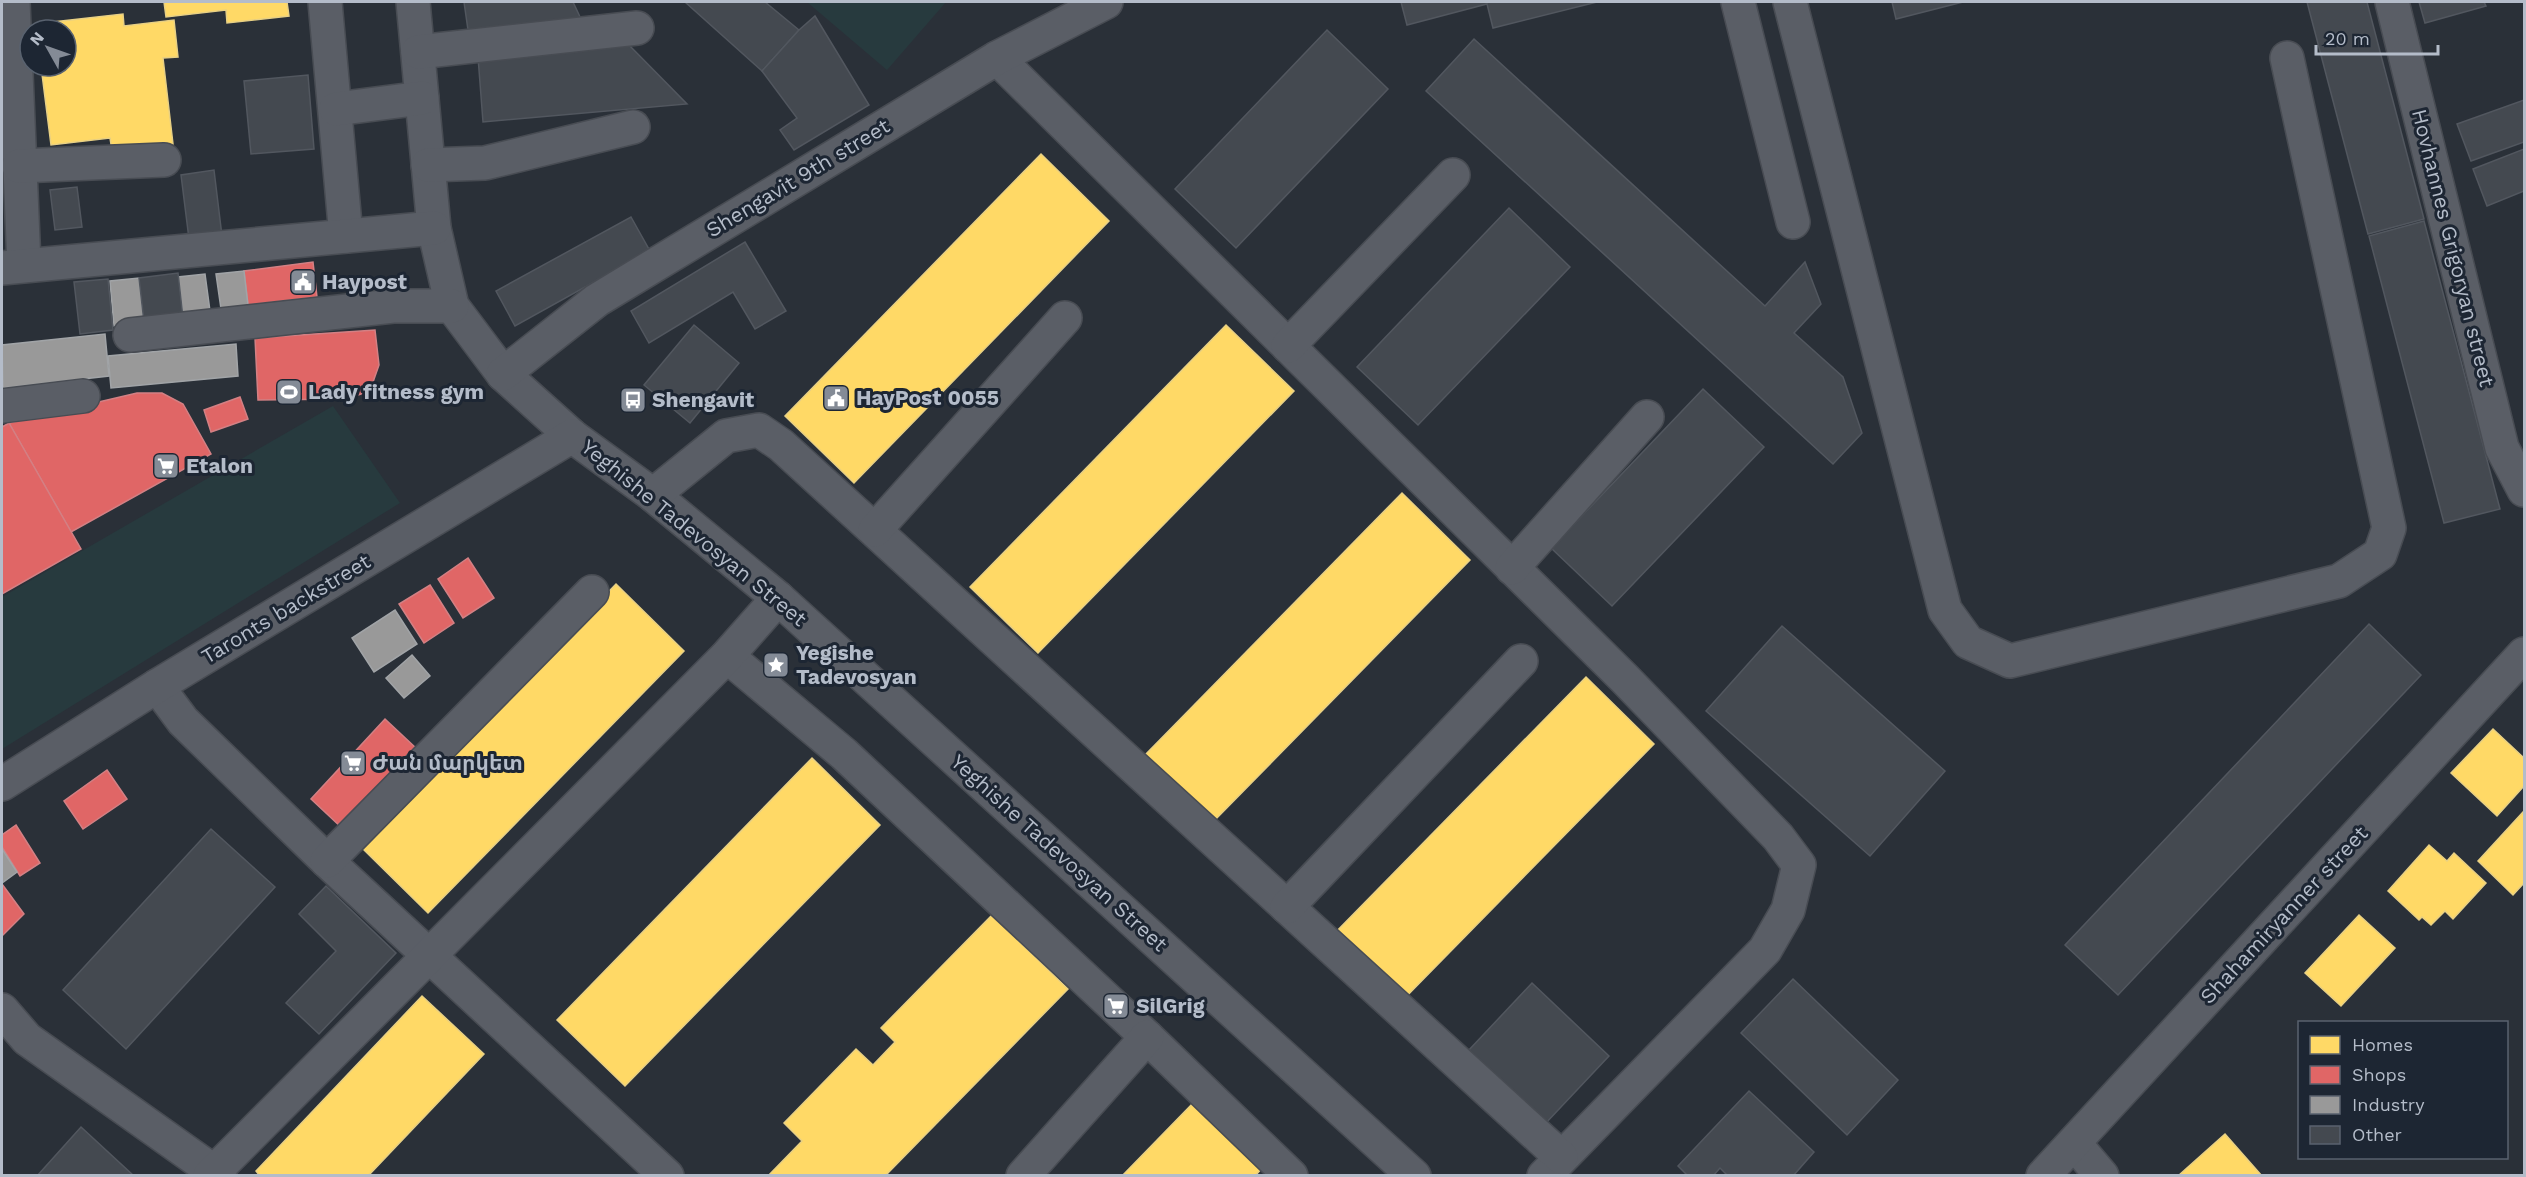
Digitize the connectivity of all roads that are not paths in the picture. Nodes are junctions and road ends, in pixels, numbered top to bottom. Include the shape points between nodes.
1 (13, 2) edge
2 (326, 2) edge
3 (413, 2) edge
4 (1106, 2) edge
5 (1738, 2) edge
6 (1790, 2) edge
7 (2392, 2) edge
8 (637, 28) dead end
9 (418, 52) junction
10 (997, 58) junction
11 (2287, 58) dead end
12 (422, 98) junction
13 (336, 109) junction
14 (633, 127) dead end
15 (13, 149) edge
16 (164, 160) dead end
17 (428, 165) junction
18 (1453, 175) dead end
19 (1793, 222) dead end
20 (434, 228) junction
21 (346, 236) junction
22 (13, 266) edge
23 (452, 306) junction
24 (1065, 318) dead end
25 (130, 335) dead end
26 (1288, 346) junction
27 (503, 374) junction
28 (83, 396) dead end
29 (2, 406) edge
30 (1647, 417) dead end
31 (572, 436) junction
32 (2524, 490) edge
33 (653, 495) junction
34 (875, 531) junction
35 (1512, 568) junction
36 (592, 592) dead end
37 (778, 598) junction
38 (2524, 654) edge
39 (727, 656) junction
40 (1521, 661) dead end
41 (157, 687) junction
42 (2, 784) edge
43 (327, 861) junction
44 (1287, 907) junction
45 (429, 954) junction
46 (2, 1010) edge
47 (1147, 1037) junction
48 (2074, 1143) junction
49 (1552, 1166) edge
50 (215, 1174) edge
51 (667, 1176) edge
52 (1023, 1176) edge
53 (1291, 1176) edge
54 (1414, 1176) edge
55 (2043, 1176) edge
56 (2102, 1176) edge

1 - 15 street
2 - 13 street
3 - 9 street, Yeghishe Tadevosyan Street
4 - 10 street, Shengavit 9th street
5 - 19 street
6 - 11 street via 1945,610 1968,642 2010,661 2339,581 2380,554 2389,528
7 - 32 street, Hovhannes Grigoryan street via 2502,448
8 - 9 street
9 - 12 street, Yeghishe Tadevosyan Street
10 - 26 street
10 - 27 street, Shengavit 9th street via 597,300
12 - 13 street
12 - 17 street, Yeghishe Tadevosyan Street
13 - 21 street
14 - 17 street via 485,163
15 - 16 street
15 - 22 street
17 - 20 street, Yeghishe Tadevosyan Street
18 - 26 street
20 - 21 street
20 - 23 street, Yeghishe Tadevosyan Street
21 - 22 street
23 - 25 street via 393,306
23 - 27 street, Yeghishe Tadevosyan Street
24 - 34 street
26 - 35 street
27 - 31 street, Yeghishe Tadevosyan Street
28 - 29 street
30 - 35 street
31 - 33 street, Yeghishe Tadevosyan Street
31 - 41 street, Taronts backstreet
33 - 34 street via 726,436 759,429
33 - 37 street, Yeghishe Tadevosyan Street
34 - 44 street
35 - 49 street via 1770,829 1799,865 1788,910 1765,950
36 - 43 street
37 - 39 street
37 - 54 street, Yeghishe Tadevosyan Street
38 - 48 street, Shahamiryanner street
39 - 45 street
39 - 47 street via 844,754
40 - 44 street
41 - 42 street, Taronts backstreet
41 - 43 street via 183,721
43 - 45 street
44 - 49 street
45 - 50 street
45 - 51 street
46 - 50 street via 27,1039
47 - 52 street
47 - 53 street
48 - 55 street, Shahamiryanner street
48 - 56 street

